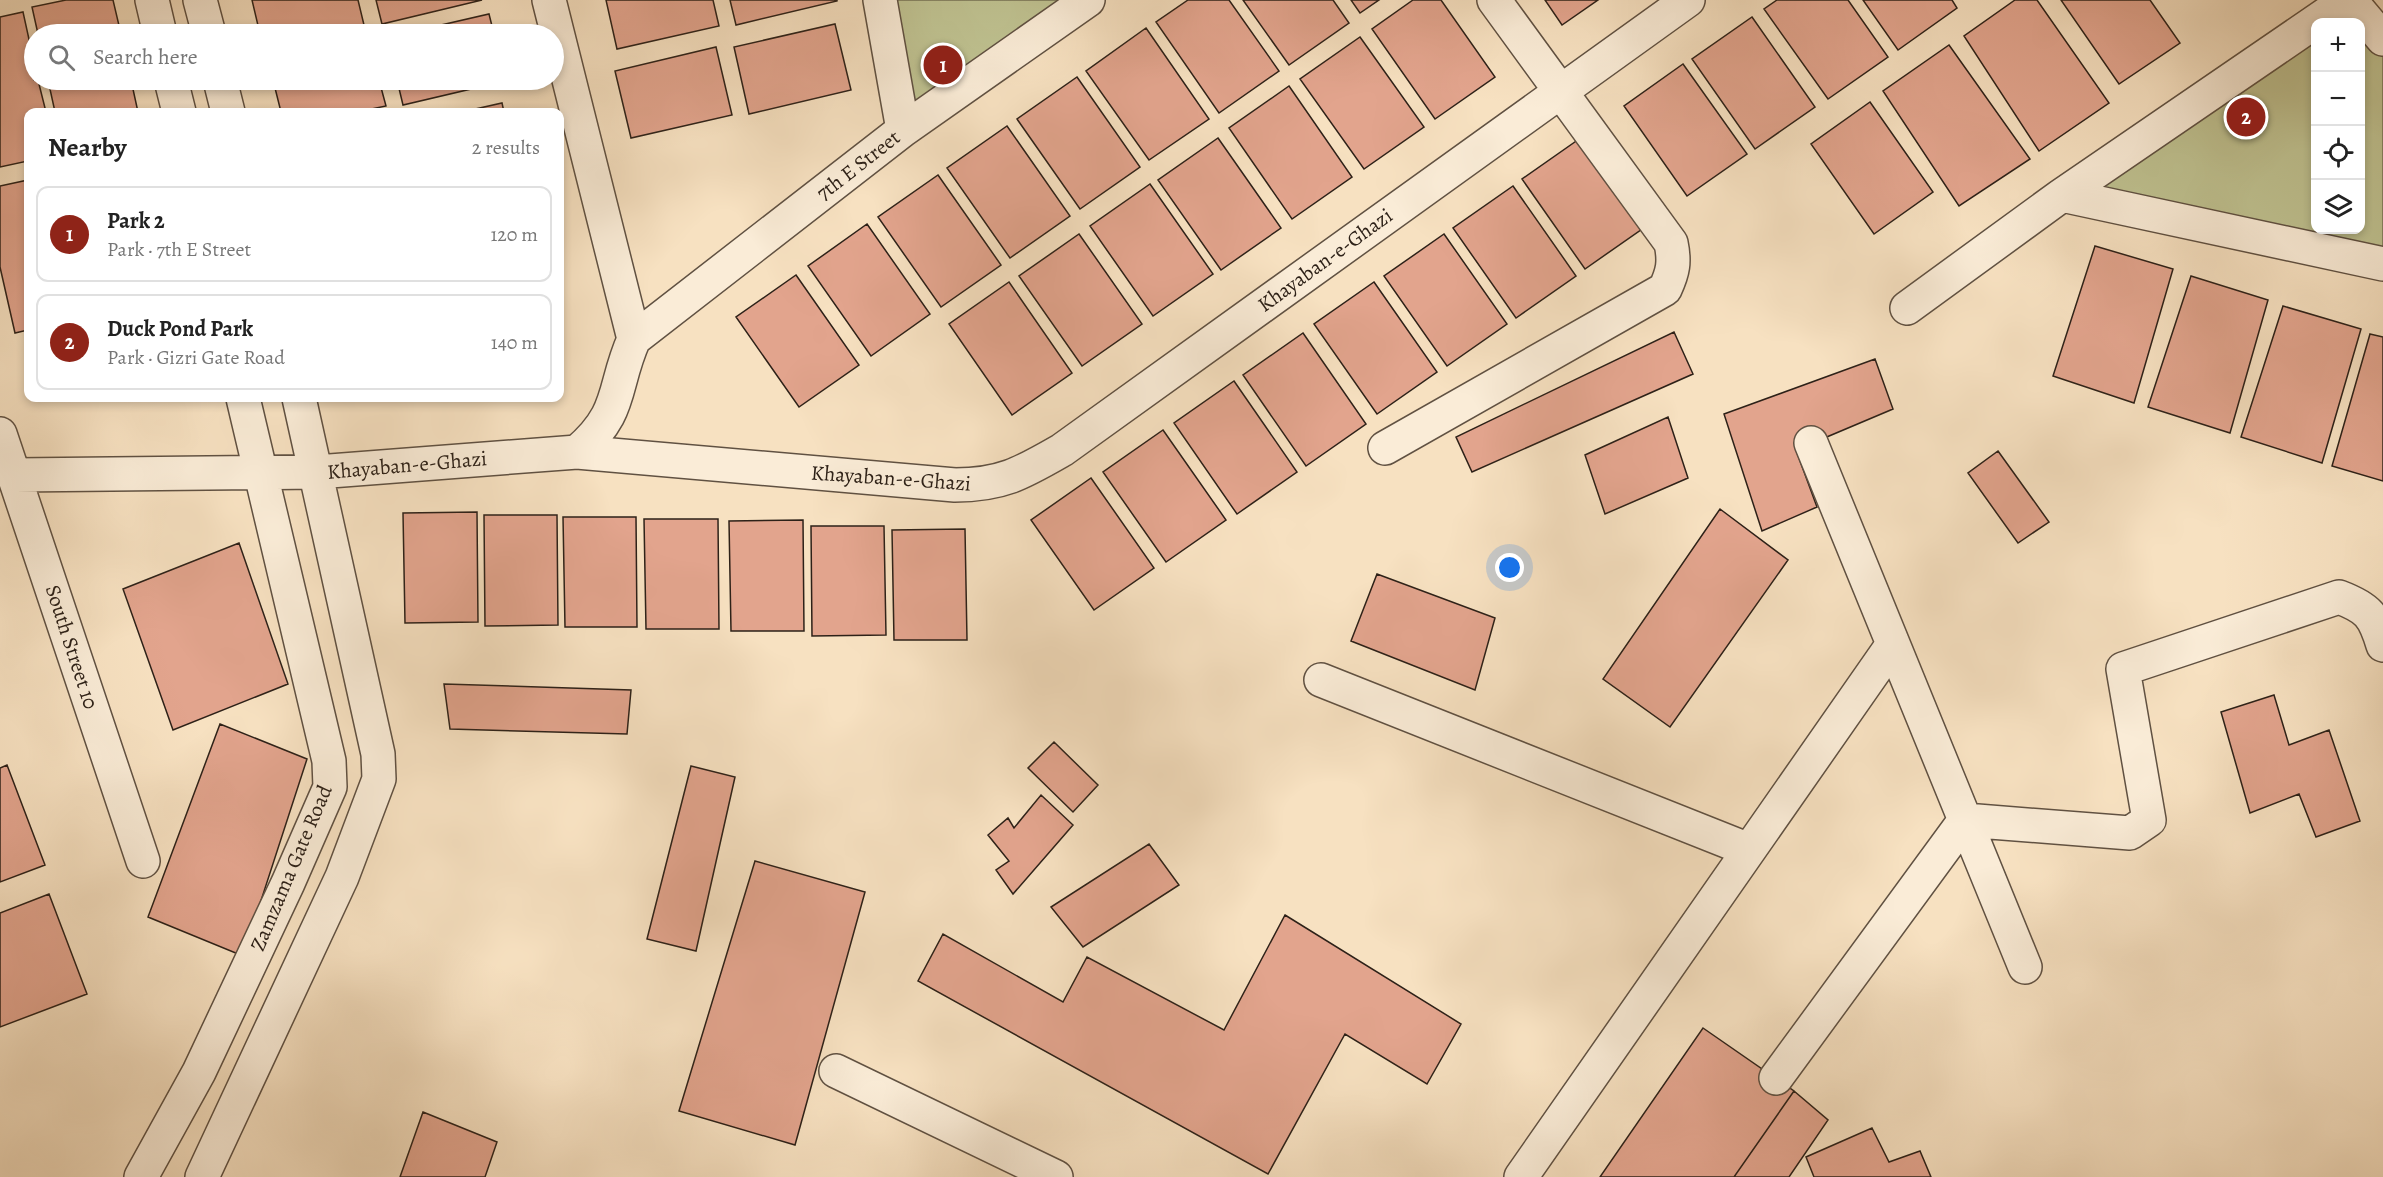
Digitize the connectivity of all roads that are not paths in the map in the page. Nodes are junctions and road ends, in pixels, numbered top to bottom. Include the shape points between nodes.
1 (152, 0) edge
2 (200, 0) edge
3 (549, 0) edge
4 (880, 0) edge
5 (1089, 0) edge
6 (1494, 0) edge
7 (1688, 0) edge
8 (2348, 0) edge
9 (158, 24) edge
10 (206, 24) edge
11 (555, 24) edge
12 (2383, 39) edge
13 (564, 60) edge
14 (174, 90) edge
15 (222, 90) edge
16 (1561, 90) junction
17 (178, 108) edge
18 (227, 108) edge
19 (903, 130) junction
20 (2062, 195) junction
21 (2383, 264) edge
22 (1906, 308) dead end
23 (634, 339) junction
24 (244, 402) edge
25 (300, 402) edge
26 (0, 434) edge
27 (1811, 443) dead end
28 (1385, 448) dead end
29 (577, 452) junction
30 (318, 472) junction
31 (259, 474) junction
32 (15, 475) junction
33 (1893, 644) junction
34 (2383, 645) edge
35 (1322, 680) dead end
36 (1965, 820) junction
37 (1749, 850) junction
38 (143, 861) dead end
39 (2025, 967) dead end
40 (836, 1071) dead end
41 (1776, 1078) dead end
42 (141, 1177) edge
43 (202, 1177) edge
44 (1056, 1177) edge
45 (1521, 1177) edge

1 - 9 street
2 - 10 street
3 - 11 street
4 - 19 street
5 - 19 street, 7th E Street
6 - 16 street
7 - 16 street, Khayaban-e-Ghazi
8 - 12 street
8 - 20 street
13 - 23 street
14 - 17 street
15 - 18 street
16 - 28 street via 1671,243 1673,273 1665,289
16 - 29 street, Khayaban-e-Ghazi via 1062,450 1009,478 986,485 955,485
19 - 23 street, 7th E Street
20 - 21 street
20 - 22 street
23 - 29 street via 615,406 596,436
24 - 31 street, Zamzama Gate Road
25 - 30 street
26 - 32 street, South Street 10
27 - 33 street
29 - 30 street, Khayaban-e-Ghazi
30 - 31 street, Khayaban-e-Ghazi
30 - 43 street via 378,754 379,779 342,877
31 - 32 street, Khayaban-e-Ghazi
31 - 42 street, Zamzama Gate Road via 329,760 330,787 199,1072
32 - 38 street, South Street 10
33 - 36 street
33 - 37 street
34 - 36 street via 2363,606 2339,597 2123,669 2149,820 2130,833
35 - 37 street
36 - 39 street
36 - 41 street
37 - 45 street
40 - 44 street

